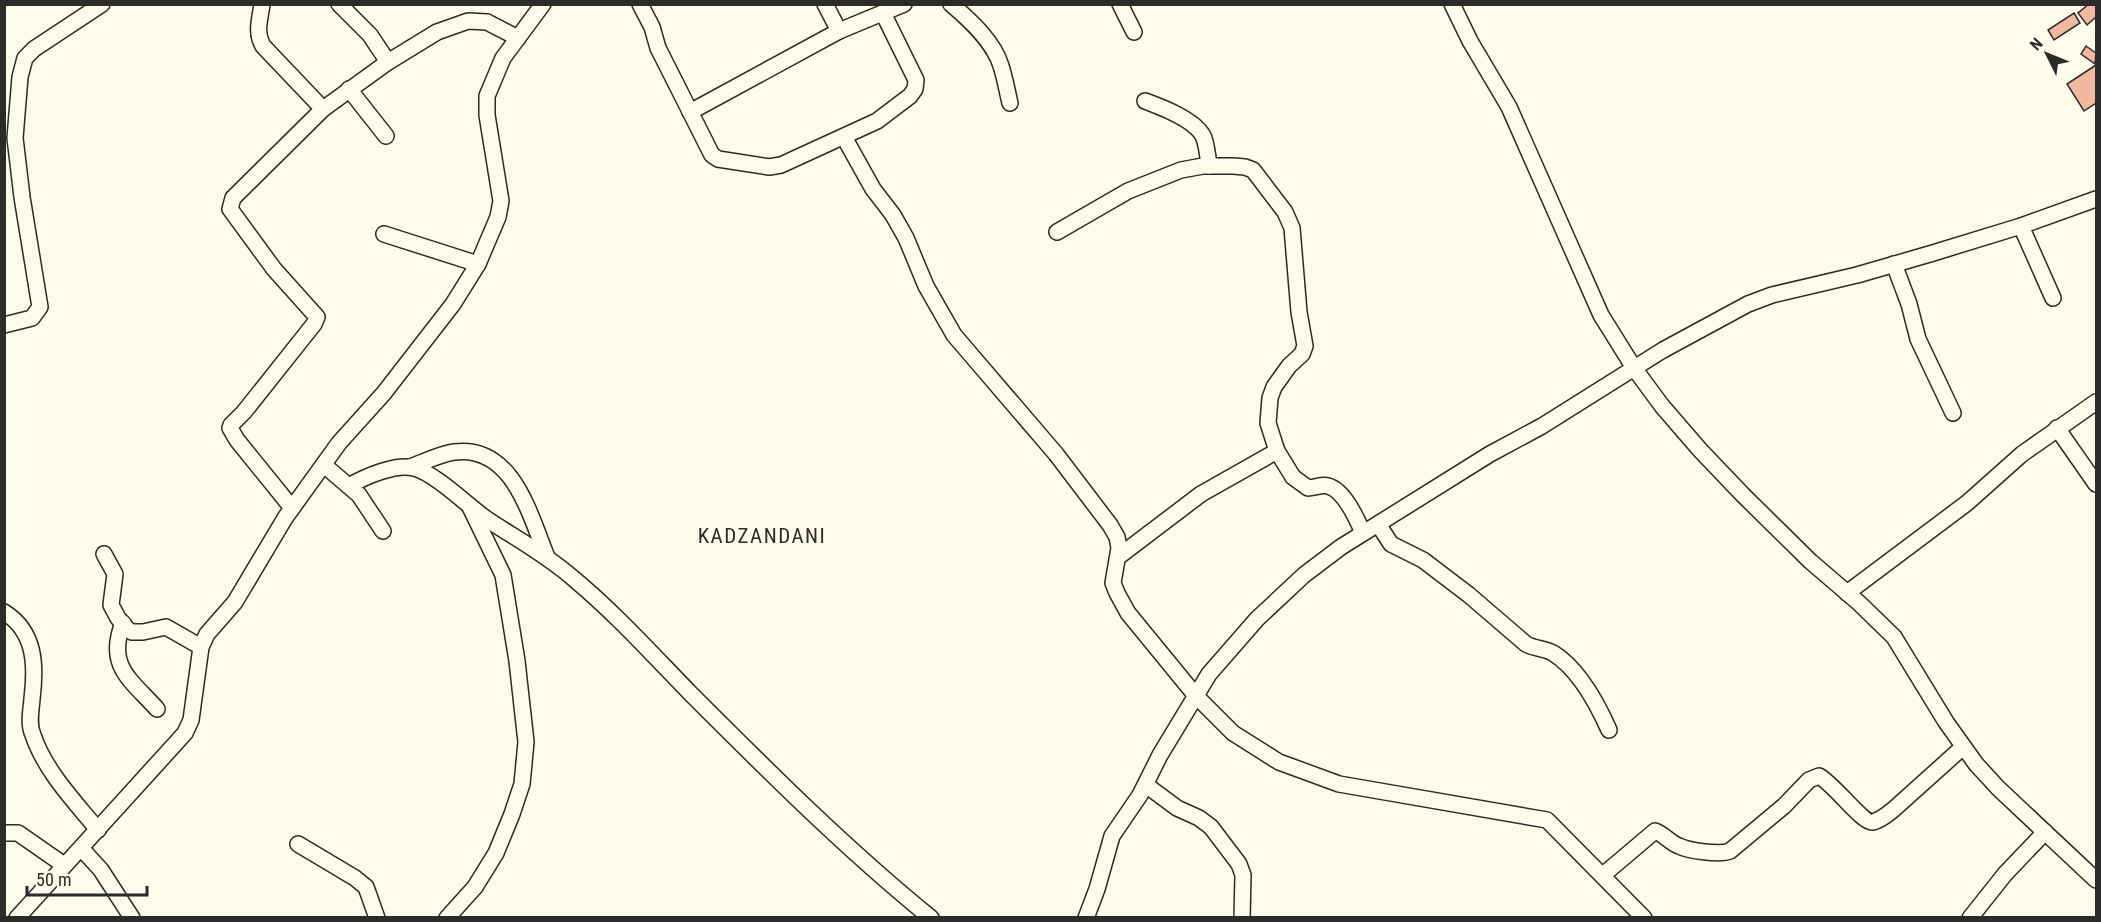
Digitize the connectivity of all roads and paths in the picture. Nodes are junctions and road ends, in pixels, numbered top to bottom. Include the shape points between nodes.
1 (102, 4) edge
2 (262, 4) edge
3 (339, 4) edge
4 (543, 4) edge
5 (640, 4) edge
6 (825, 4) edge
7 (904, 4) edge
8 (951, 4) edge
9 (1120, 4) edge
10 (1452, 4) edge
11 (883, 13) junction
12 (839, 31) junction
13 (1134, 32) dead end
14 (518, 38) junction
15 (388, 62) junction
16 (349, 89) junction
17 (1144, 101) dead end
18 (1010, 104) dead end
19 (323, 109) junction
20 (690, 112) junction
21 (386, 136) dead end
22 (844, 137) junction
23 (1209, 166) junction
24 (2097, 200) edge
25 (2021, 226) junction
26 (1058, 232) dead end
27 (384, 234) dead end
28 (478, 264) junction
29 (1894, 264) junction
30 (2053, 298) dead end
31 (4, 325) edge
32 (1634, 368) junction
33 (2097, 402) edge
34 (1953, 413) dead end
35 (2057, 428) junction
36 (1277, 451) junction
37 (324, 465) junction
38 (410, 467) junction
39 (2097, 484) edge
40 (349, 486) junction
41 (469, 506) junction
42 (292, 508) junction
43 (1378, 524) junction
44 (383, 531) dead end
45 (1363, 533) junction
46 (104, 554) dead end
47 (547, 557) junction
48 (1118, 557) junction
49 (1847, 593) junction
50 (4, 612) edge
51 (123, 623) junction
52 (201, 647) junction
53 (1197, 696) junction
54 (157, 709) dead end
55 (1609, 730) dead end
56 (1963, 747) junction
57 (1146, 784) junction
58 (98, 830) junction
59 (2044, 832) junction
60 (4, 833) edge
61 (298, 844) dead end
62 (81, 848) junction
63 (64, 865) junction
64 (1602, 876) junction
65 (2097, 880) edge
66 (1970, 917) edge
67 (17, 918) edge
68 (132, 918) edge
69 (377, 918) edge
70 (447, 918) edge
71 (931, 918) edge
72 (1086, 918) edge
73 (1242, 918) edge
74 (1644, 918) edge

1 - 31 street via 25,58 15,138 40,307 32,318
2 - 19 street via 257,34 263,46
3 - 15 street via 367,31
4 - 14 street
5 - 20 street
6 - 12 street
7 - 11 street
8 - 18 street via 992,46 1001,64
9 - 13 street
10 - 32 street via 1509,107 1601,315
11 - 12 street
11 - 22 street via 909,65 915,89 877,121
12 - 20 street
14 - 15 street via 487,22 468,21 437,32
14 - 28 street via 503,58 487,96 501,201
15 - 16 street
16 - 19 street
16 - 21 street
17 - 23 street via 1172,111 1200,133
19 - 42 street via 230,205 274,269 317,317 230,428
20 - 22 street via 712,155 726,161 781,165
22 - 48 street via 906,238 926,286 954,334 1056,454 1110,525 1117,537
23 - 26 street via 1181,170 1128,191
23 - 36 street via 1245,166 1253,170 1285,212 1292,228 1305,346 1271,393 1268,423
24 - 25 street
25 - 29 street
25 - 30 street
27 - 28 street
28 - 37 street via 453,304
29 - 32 street via 1748,304
29 - 34 street via 1918,339
32 - 43 street
32 - 49 street via 1700,450 1793,545
33 - 35 street
35 - 39 street
35 - 49 street via 1967,503
36 - 45 street via 1301,484 1308,488 1327,485 1334,490 1353,511
36 - 48 street via 1201,494
37 - 40 street
37 - 42 street
38 - 40 street via 371,475
38 - 41 street via 422,471
38 - 47 street via 455,452 500,464 517,485
40 - 44 street via 366,503
41 - 47 street
41 - 70 street via 503,576 526,742 522,784 496,853 475,887
42 - 52 street via 235,602 207,634
43 - 45 street
43 - 55 street via 1391,544 1423,560 1526,644 1556,656 1582,682
45 - 53 street via 1312,568 1257,619 1217,664
46 - 51 street via 116,574 111,605
47 - 71 street via 575,579 803,803
48 - 53 street via 1113,583 1117,594 1128,613
49 - 56 street via 1894,637
50 - 58 street via 18,622 31,647 34,681 30,719 38,747 58,780
51 - 52 street via 132,632 166,627
51 - 54 street via 117,653 119,665
52 - 58 street via 188,728
53 - 57 street
53 - 64 street via 1233,733 1258,750 1321,779 1547,820
56 - 59 street via 1986,777
56 - 64 street via 1884,818 1874,822 1865,820 1819,777 1809,780 1730,851 1720,854 1684,848 1654,831
57 - 72 street via 1109,842
57 - 73 street via 1176,808 1210,827 1239,864 1243,875
58 - 62 street
59 - 65 street
59 - 66 street
60 - 63 street via 18,833
61 - 69 street via 366,887
62 - 63 street
62 - 68 street via 101,870
63 - 67 street
64 - 74 street

